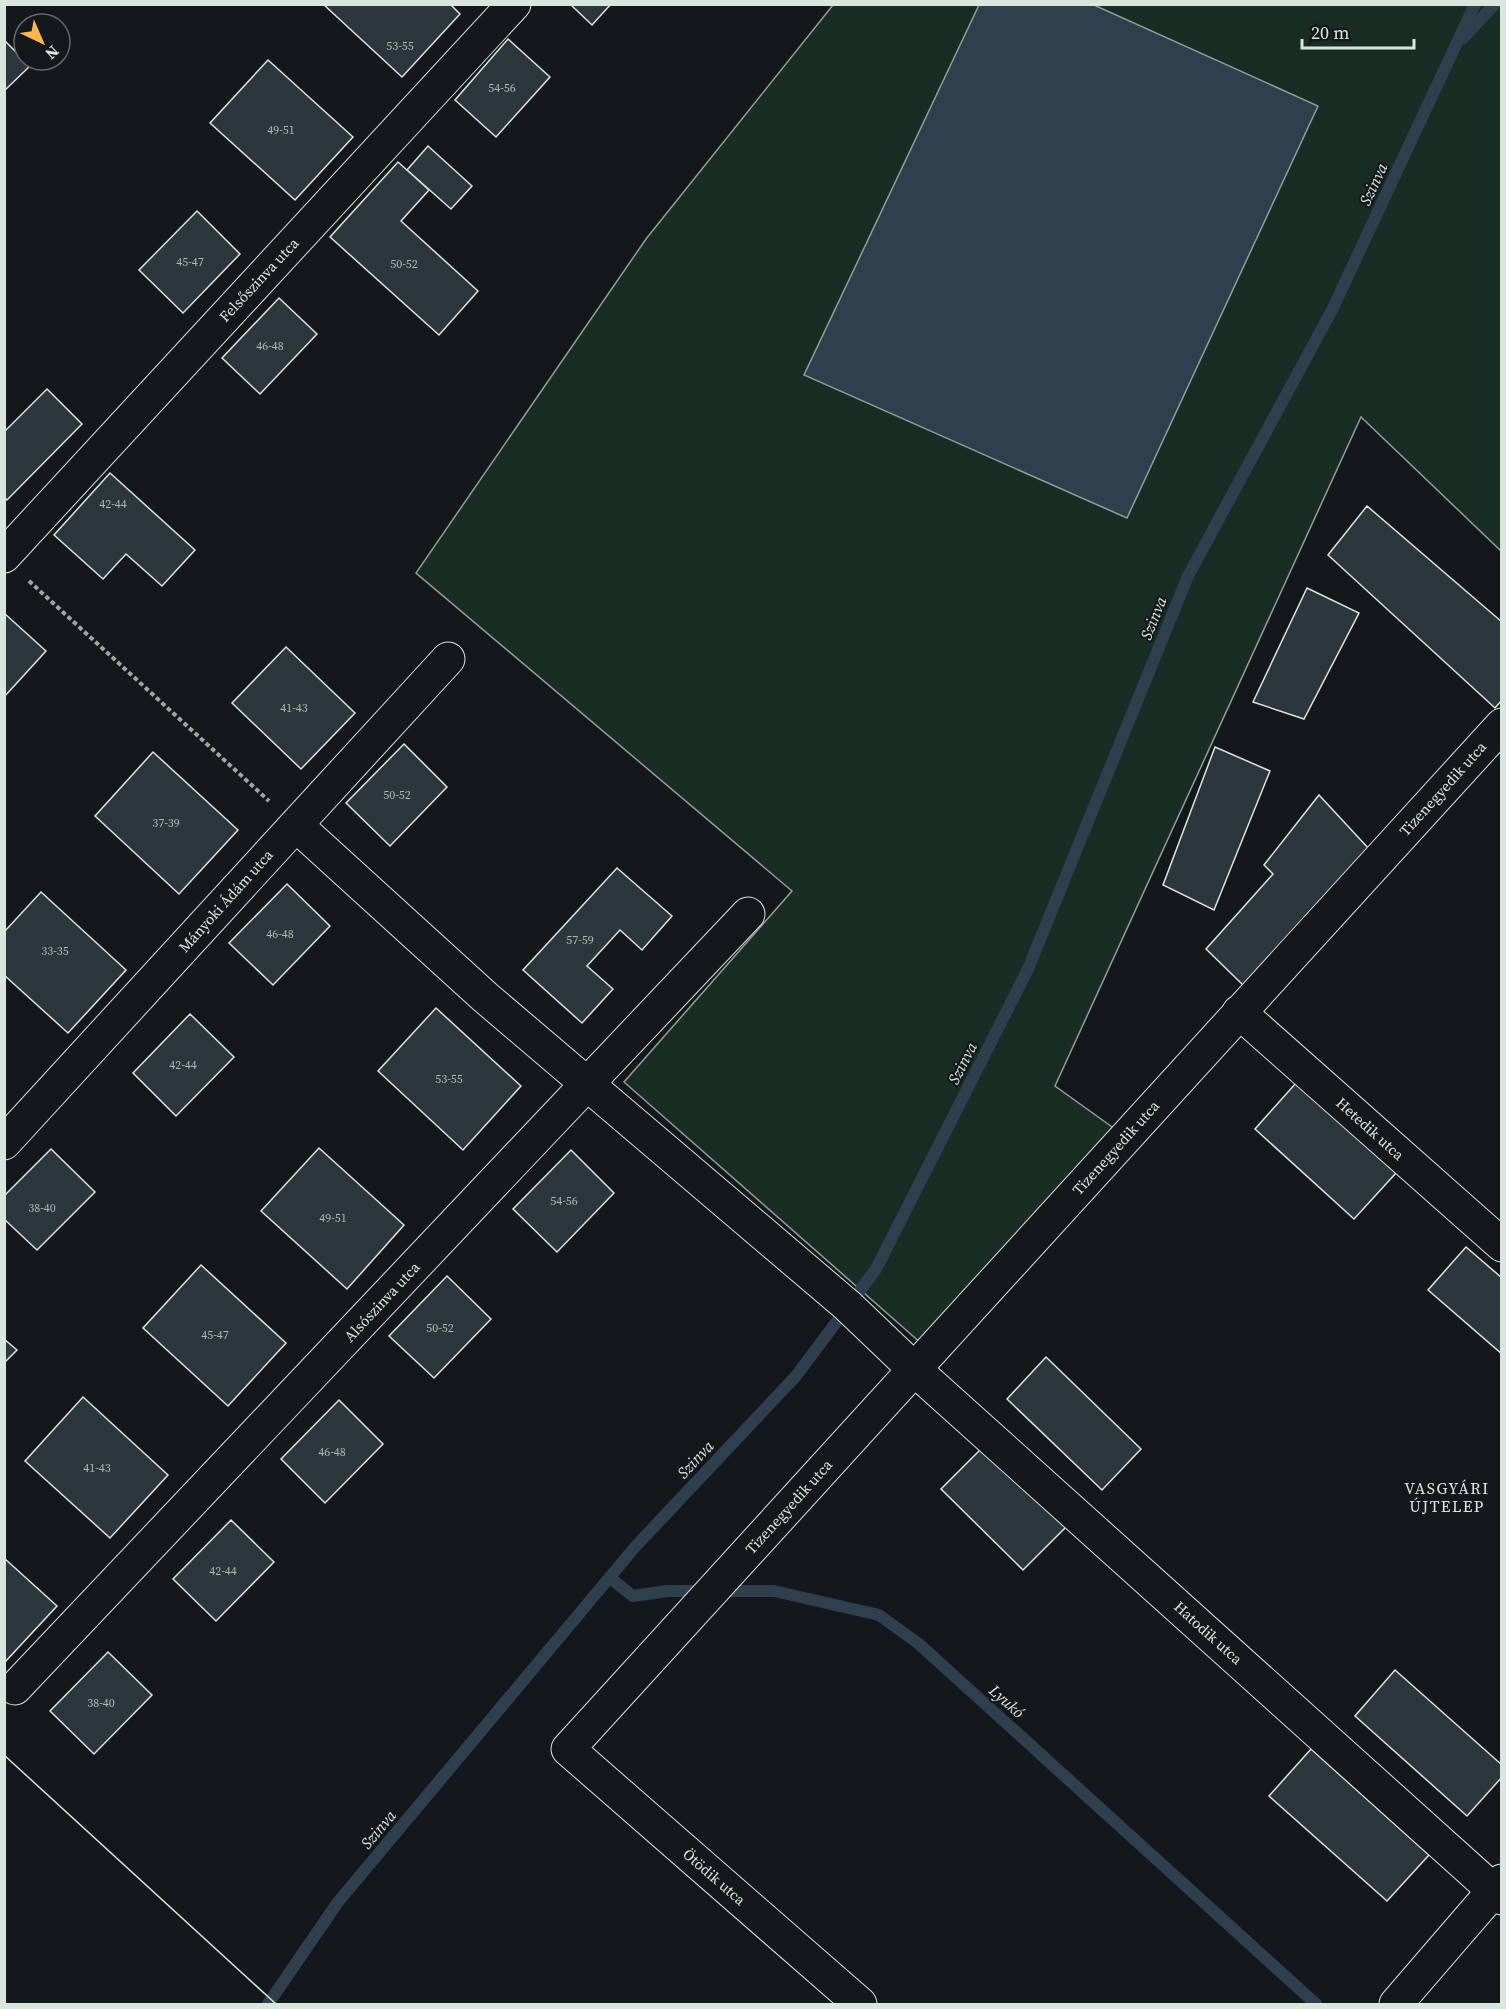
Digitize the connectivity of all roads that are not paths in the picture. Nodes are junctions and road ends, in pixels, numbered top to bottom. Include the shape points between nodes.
1 (514, 4) edge
2 (13, 565) edge
3 (448, 659) dead end
4 (1502, 725) edge
5 (296, 825) junction
6 (748, 914) dead end
7 (1239, 1012) junction
8 (587, 1086) junction
9 (4, 1143) edge
10 (1502, 1245) edge
11 (914, 1369) junction
12 (15, 1688) dead end
13 (568, 1749) joint
14 (1499, 1890) edge
15 (860, 2004) edge
16 (1396, 2004) edge

1 - 2 street, Felsőszinva utca
3 - 5 street, Mányoki Ádám utca
4 - 7 street, Tizenegyedik utca
5 - 8 street, Hatodik utca
5 - 9 street, Mányoki Ádám utca
6 - 8 street, Alsószinva utca
7 - 10 street, Hetedik utca
7 - 11 street, Tizenegyedik utca
8 - 11 street, Hatodik utca via 848,1306
8 - 12 street, Alsószinva utca
11 - 13 street, Tizenegyedik utca
11 - 14 street, Hatodik utca
13 - 15 street, Ötödik utca
14 - 16 street

